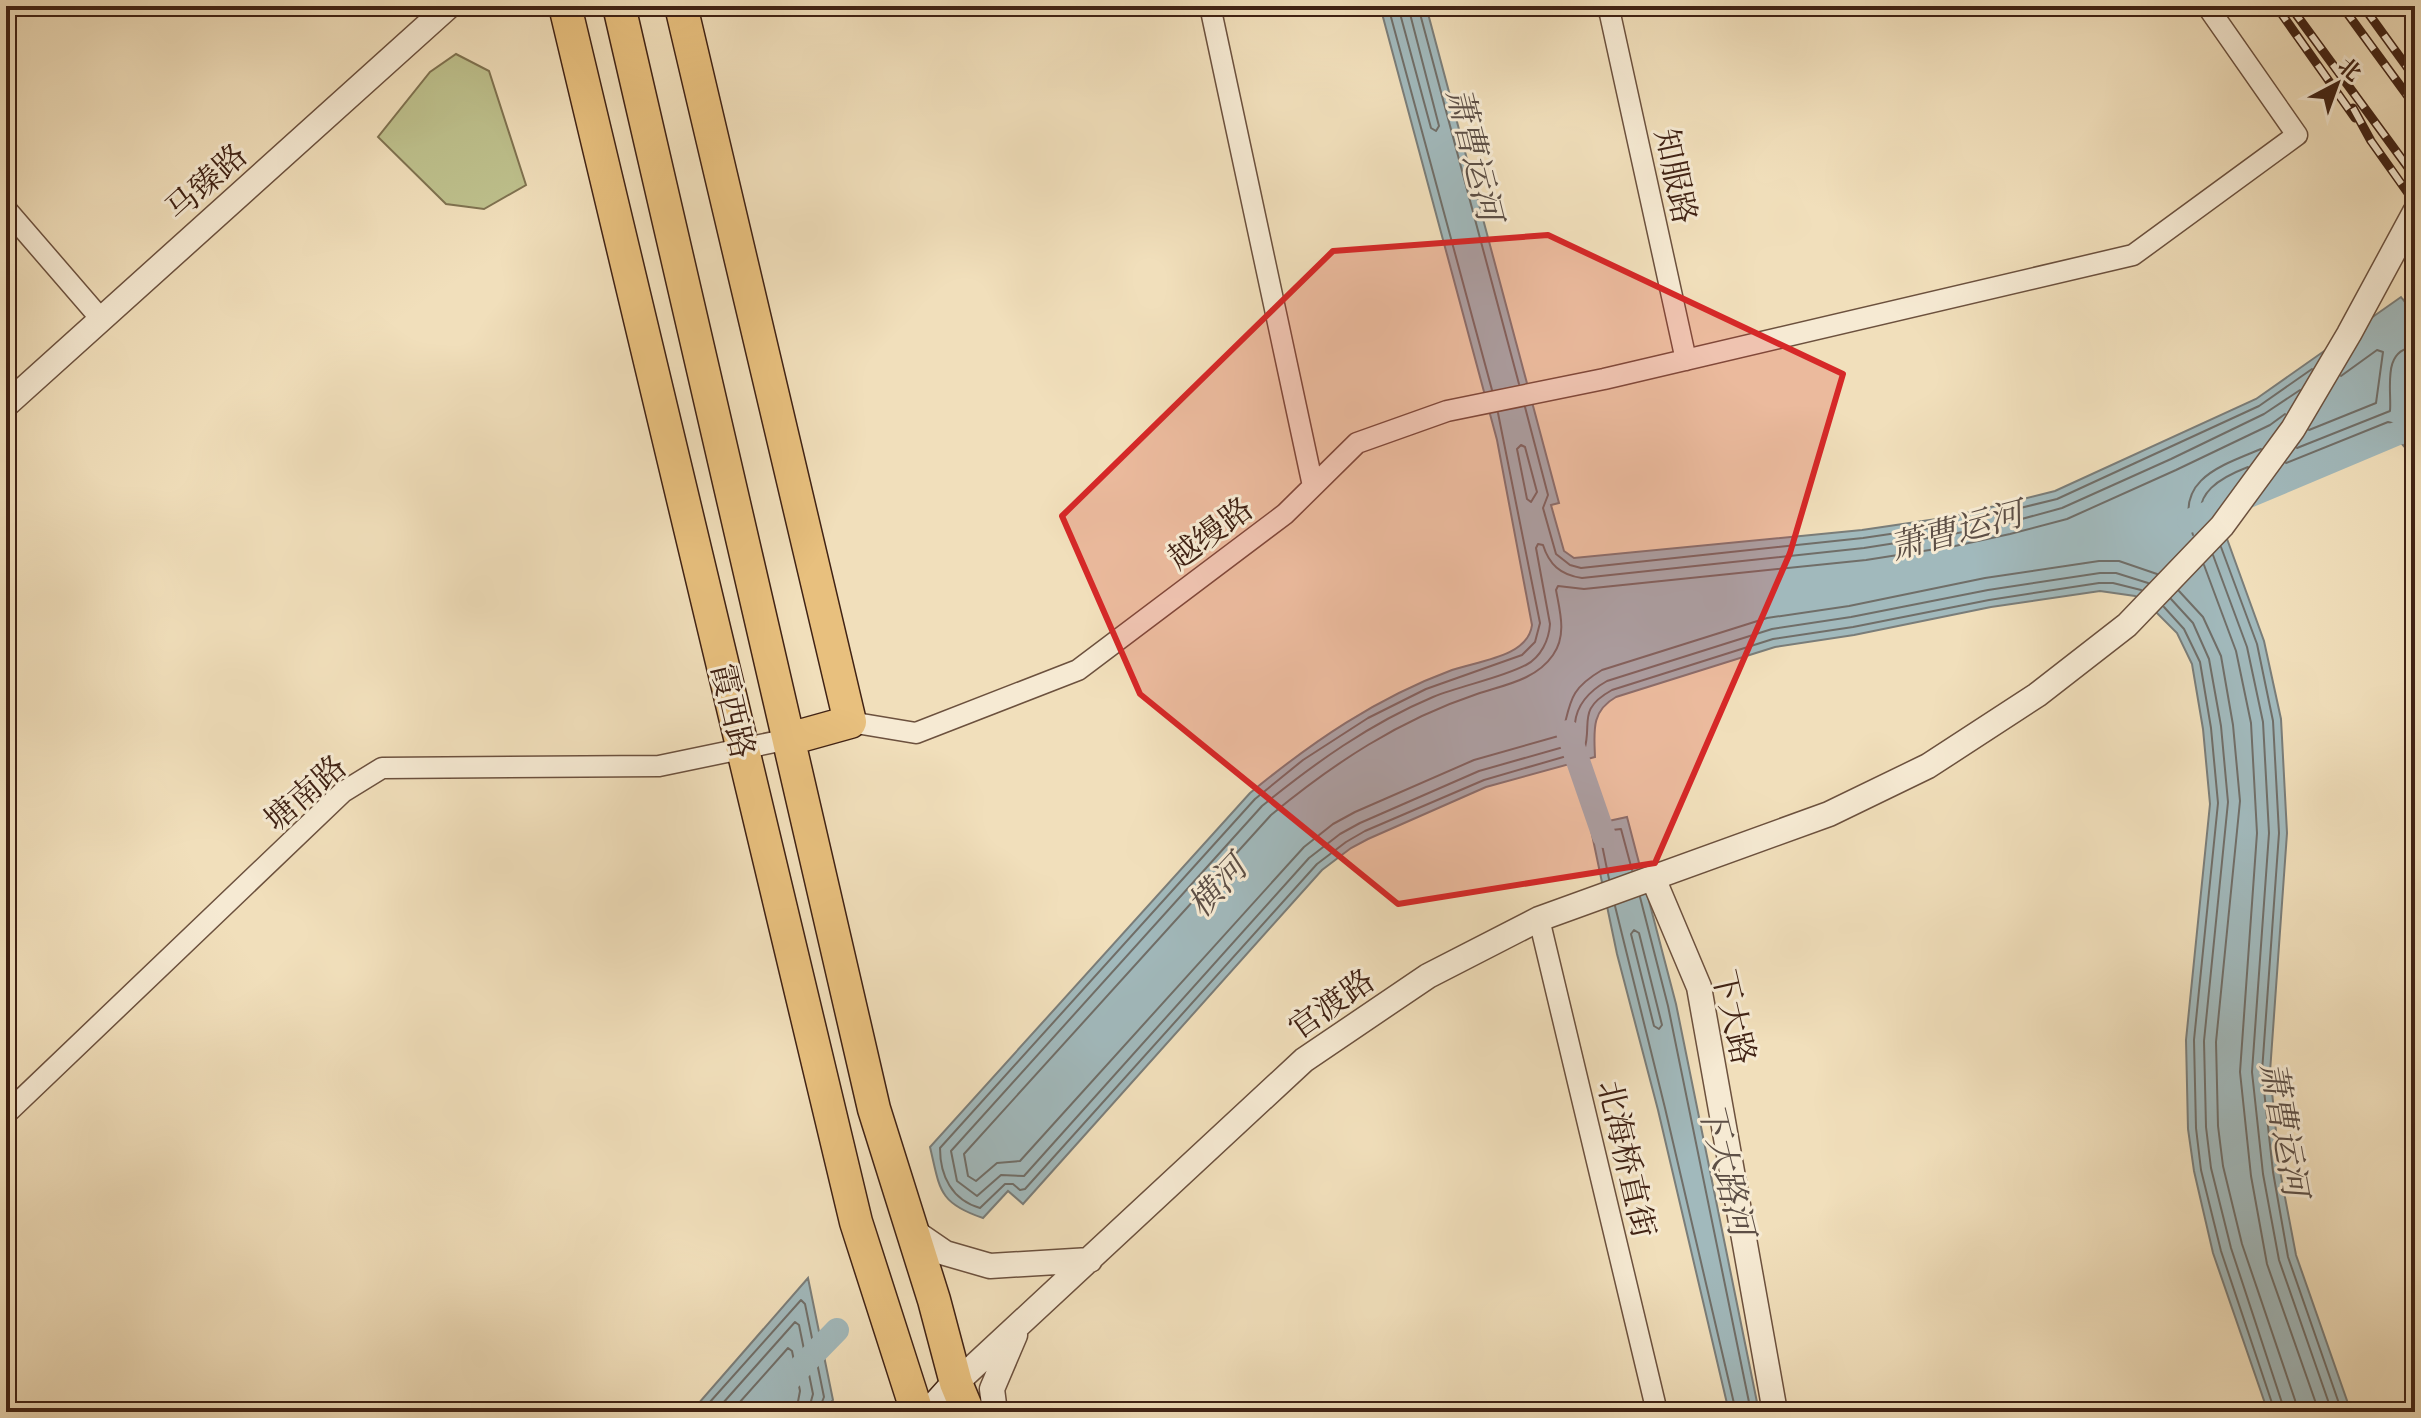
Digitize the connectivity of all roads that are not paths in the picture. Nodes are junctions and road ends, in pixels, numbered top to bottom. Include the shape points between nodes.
1 (449, 6) edge
2 (565, 6) edge
3 (619, 6) edge
4 (681, 6) edge
5 (1210, 6) edge
6 (1606, 6) edge
7 (2207, 6) edge
8 (6, 209) edge
9 (2415, 212) edge
10 (101, 319) junction
11 (1686, 360) junction
12 (6, 405) edge
13 (1313, 486) junction
14 (850, 722) junction
15 (789, 739) junction
16 (742, 749) junction
17 (1653, 878) junction
18 (1539, 919) junction
19 (6, 1114) edge
20 (910, 1229) junction
21 (1090, 1260) junction
22 (1020, 1325) junction
23 (962, 1398) edge
24 (917, 1412) edge
25 (930, 1412) edge
26 (995, 1412) edge
27 (1657, 1412) edge
28 (1775, 1412) edge

1 - 10 street, 马臻路
2 - 16 main road, 霞西路
3 - 15 main road, 霞西路
4 - 14 main road
5 - 13 street
6 - 11 street, 知服路
7 - 11 street, 越缦路 via 2297,135 2133,255
8 - 10 street
9 - 17 street, 官渡路 via 2293,429 2222,526 2127,625 2037,695 1928,766 1829,814
10 - 12 street, 马臻路
11 - 13 street, 越缦路 via 1447,411 1357,443
13 - 14 street, 越缦路 via 1285,514 1078,670 916,733
14 - 15 main road
15 - 16 street, 塘南路
15 - 20 main road, 霞西路 via 874,1109
16 - 19 street, 塘南路 via 659,766 382,768 343,792
16 - 24 main road, 霞西路 via 856,1222
17 - 18 street, 官渡路
17 - 28 street, 下大路 via 1699,987
18 - 21 street, 官渡路 via 1428,976 1304,1060
18 - 27 street, 北海桥直街
20 - 21 street via 945,1253 990,1266
20 - 23 main road, 霞西路
21 - 22 street, 官渡路
22 - 23 street, 官渡路
22 - 26 street via 992,1389
23 - 25 main road

